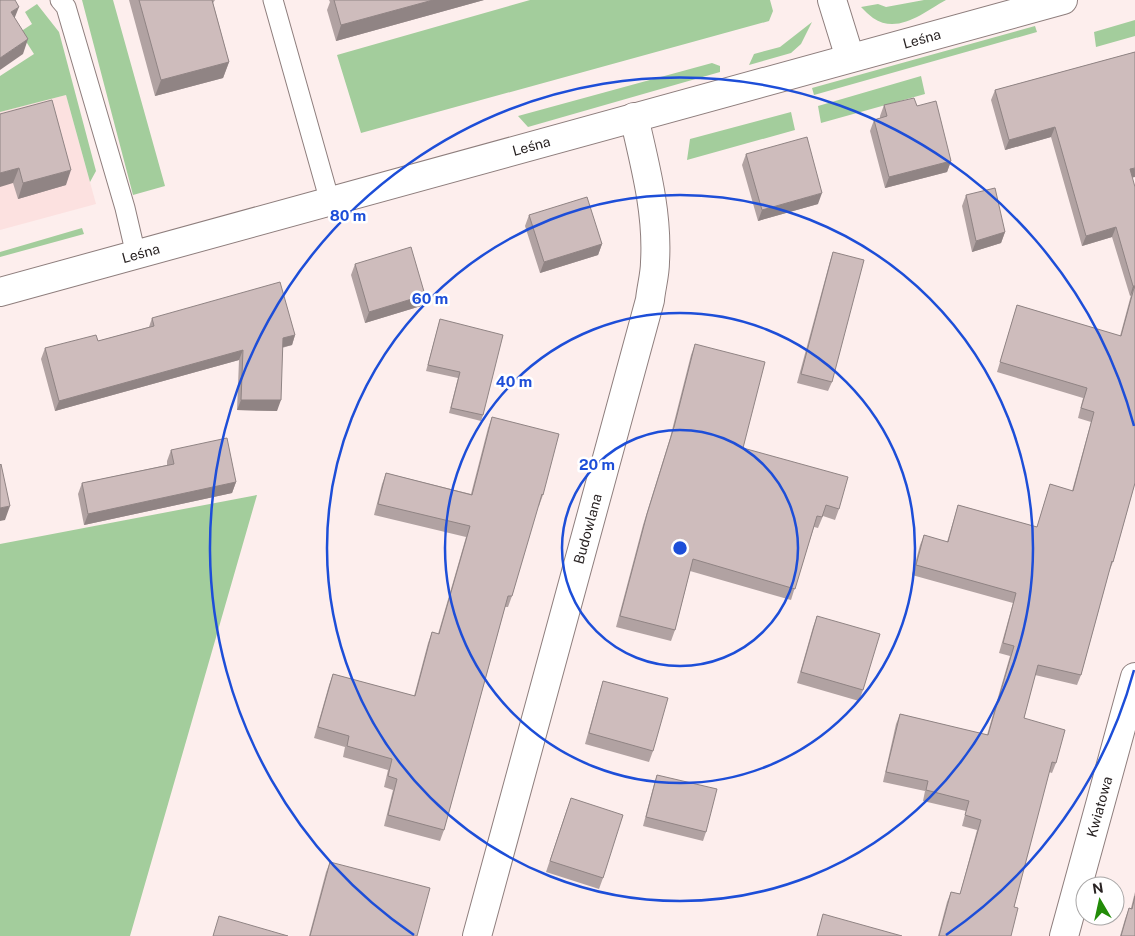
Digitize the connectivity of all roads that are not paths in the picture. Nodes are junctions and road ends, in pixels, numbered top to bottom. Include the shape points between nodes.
1 (60, 0) edge
2 (273, 0) edge
3 (832, 0) edge
4 (1063, 0) edge
5 (850, 58) junction
6 (634, 117) junction
7 (330, 202) junction
8 (136, 255) junction
9 (0, 292) edge
10 (1135, 677) edge
11 (477, 936) edge
12 (1064, 936) edge

1 - 8 lane via 69,17
2 - 7 lane
3 - 5 street
4 - 5 street, Leśna
5 - 6 street, Leśna
6 - 7 street, Leśna
6 - 11 street, Budowlana via 651,195 655,231 650,300
7 - 8 street, Leśna
8 - 9 street, Leśna
10 - 12 street, Kwiatowa

